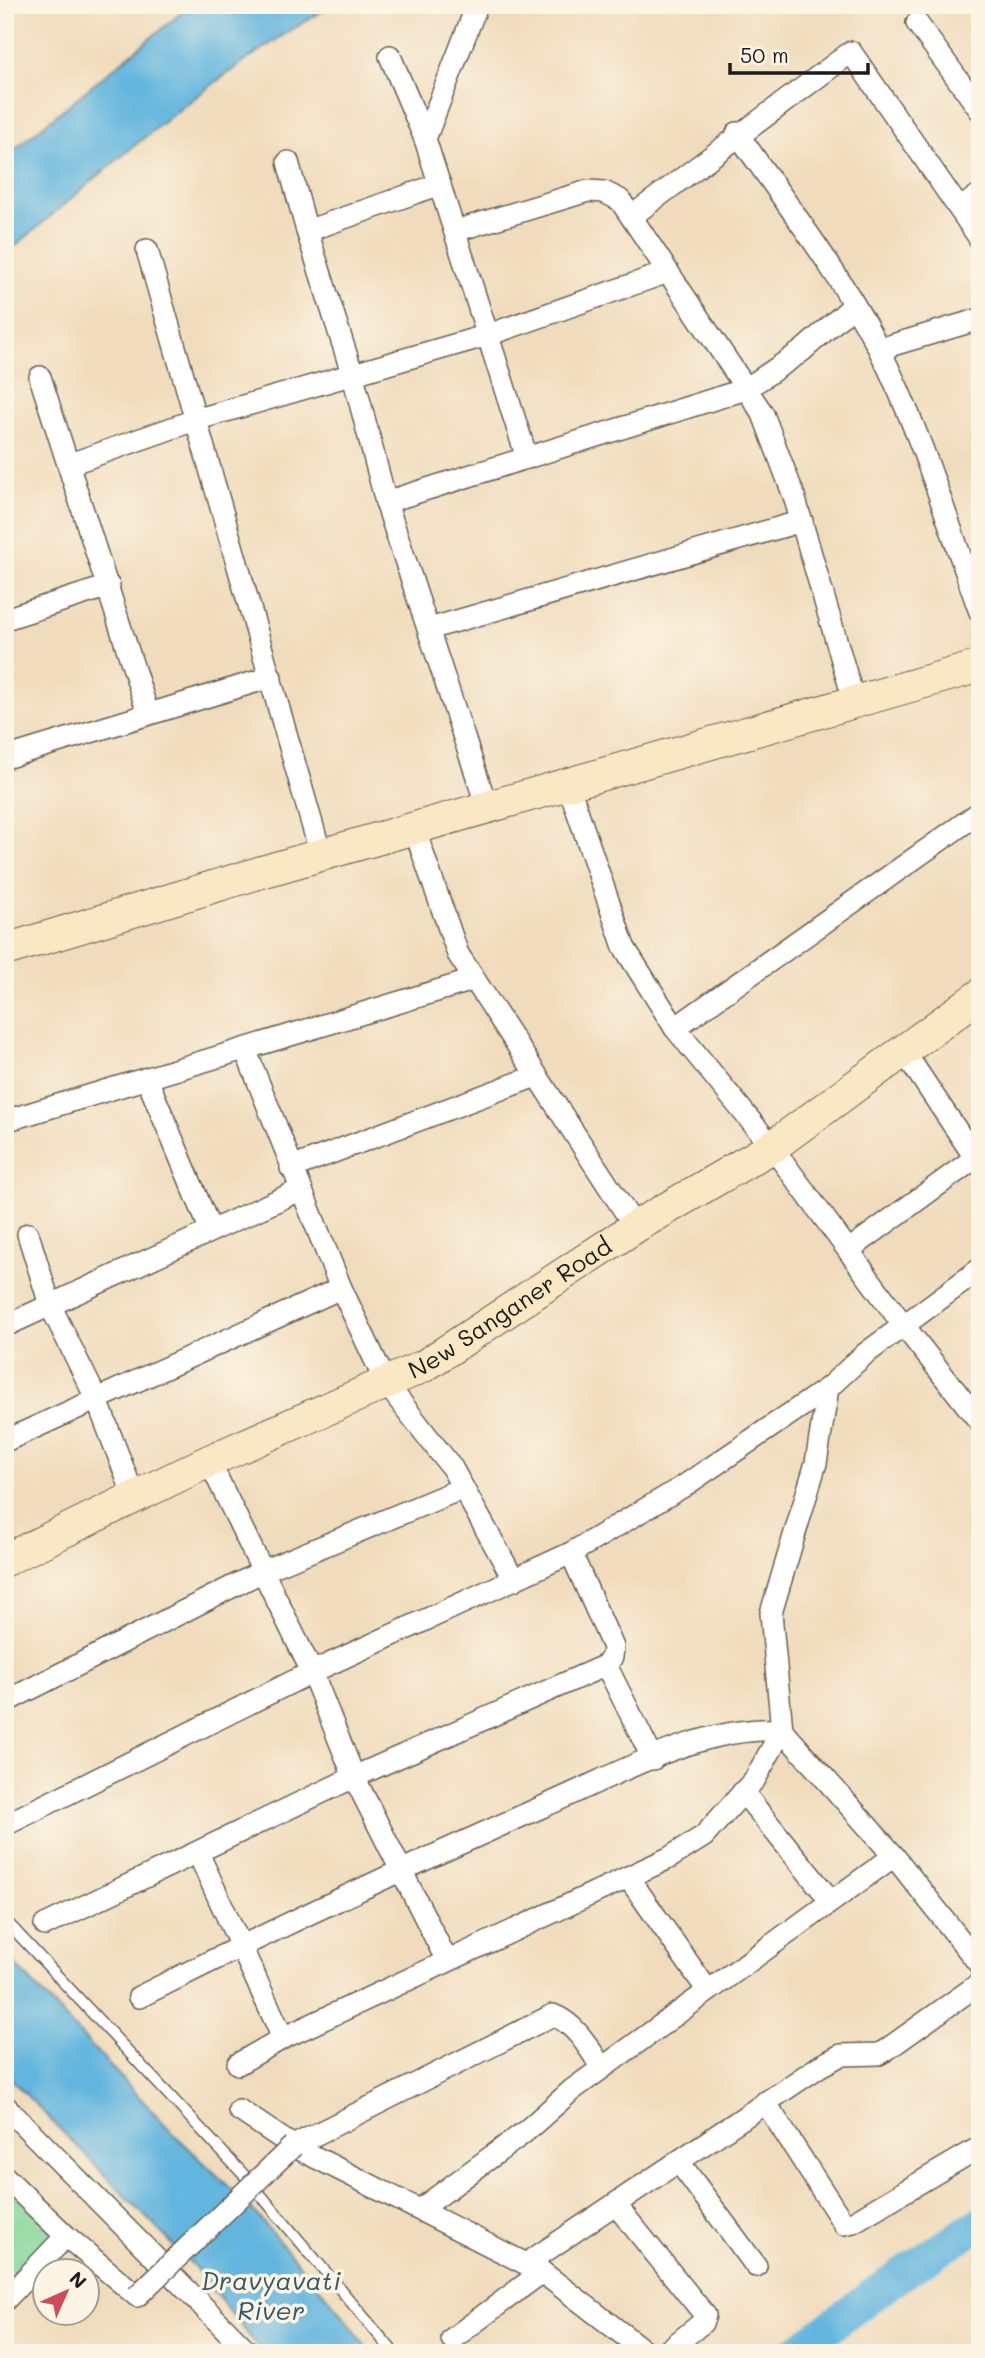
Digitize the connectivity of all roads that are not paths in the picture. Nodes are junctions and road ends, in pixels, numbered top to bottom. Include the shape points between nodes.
1 (477, 5) edge
2 (917, 23) dead end
3 (390, 56) dead end
4 (980, 110) edge
5 (737, 134) junction
6 (425, 139) junction
7 (288, 162) dead end
8 (440, 184) junction
9 (980, 194) edge
10 (960, 209) junction
11 (632, 216) junction
12 (307, 231) junction
13 (454, 231) junction
14 (980, 239) edge
15 (148, 250) dead end
16 (668, 272) junction
17 (854, 305) junction
18 (980, 318) edge
19 (488, 335) junction
20 (879, 348) junction
21 (353, 376) junction
22 (40, 377) dead end
23 (746, 389) junction
24 (195, 421) junction
25 (527, 458) junction
26 (70, 464) junction
27 (386, 502) junction
28 (802, 521) junction
29 (109, 586) junction
30 (980, 612) edge
31 (5, 619) edge
32 (429, 629) junction
33 (980, 666) edge
34 (271, 677) junction
35 (854, 701) junction
36 (148, 713) junction
37 (5, 758) edge
38 (568, 784) junction
39 (486, 807) junction
40 (980, 812) edge
41 (414, 828) junction
42 (321, 855) junction
43 (5, 950) edge
44 (473, 980) junction
45 (980, 995) edge
46 (675, 1028) junction
47 (245, 1049) junction
48 (903, 1050) junction
49 (536, 1076) junction
50 (147, 1079) junction
51 (5, 1121) edge
52 (772, 1147) junction
53 (978, 1162) edge
54 (291, 1168) junction
55 (300, 1190) junction
56 (635, 1227) junction
57 (211, 1231) junction
58 (27, 1234) dead end
59 (849, 1250) junction
60 (980, 1269) edge
61 (341, 1288) junction
62 (50, 1305) junction
63 (5, 1326) edge
64 (904, 1326) junction
65 (386, 1383) junction
66 (828, 1388) junction
67 (97, 1400) junction
68 (980, 1422) edge
69 (5, 1441) edge
70 (209, 1461) junction
71 (463, 1488) junction
72 (135, 1499) junction
73 (571, 1553) junction
74 (5, 1560) edge
75 (263, 1571) junction
76 (514, 1580) junction
77 (606, 1665) junction
78 (312, 1672) junction
79 (5, 1702) edge
80 (782, 1730) junction
81 (653, 1759) junction
82 (354, 1777) junction
83 (743, 1792) junction
84 (5, 1825) edge
85 (198, 1853) junction
86 (894, 1856) junction
87 (399, 1870) junction
88 (628, 1877) junction
89 (831, 1901) junction
90 (5, 1920) edge
91 (45, 1925) dead end
92 (242, 1945) junction
93 (447, 1961) junction
94 (979, 1968) edge
95 (708, 1991) junction
96 (139, 1997) dead end
97 (283, 2038) junction
98 (238, 2064) dead end
99 (602, 2068) junction
100 (765, 2102) junction
101 (5, 2106) edge
102 (239, 2110) dead end
103 (293, 2146) junction
104 (980, 2147) edge
105 (679, 2162) junction
106 (5, 2178) edge
107 (616, 2205) junction
108 (421, 2209) junction
109 (66, 2236) junction
110 (756, 2266) dead end
111 (534, 2268) junction
112 (5, 2300) edge
113 (452, 2339) dead end
114 (250, 2353) edge
115 (394, 2353) edge
116 (648, 2353) edge
117 (665, 2353) edge

1 - 6 street
2 - 4 street
3 - 6 street
5 - 10 street via 851,52
5 - 11 street
5 - 17 street
6 - 8 street
7 - 12 street
8 - 12 street
8 - 13 street
9 - 10 street
10 - 14 street
11 - 13 street via 620,200 604,192 587,191
11 - 16 street
12 - 21 street
13 - 19 street
15 - 24 street
16 - 19 street
16 - 23 street
17 - 20 street
17 - 23 street via 802,351
18 - 20 street
19 - 21 street
19 - 25 street
20 - 30 street
21 - 24 street
21 - 27 street
22 - 26 street
23 - 25 street
23 - 28 street via 763,414
24 - 26 street
24 - 34 street
25 - 27 street
26 - 29 street
27 - 32 street
28 - 32 street
28 - 35 street
29 - 31 street
29 - 36 street
32 - 39 street
33 - 35 street
34 - 36 street
34 - 42 street
35 - 38 street
36 - 37 street
38 - 39 street
38 - 46 street via 624,947
39 - 41 street
40 - 46 street
41 - 42 street
41 - 44 street via 458,954
42 - 43 street
44 - 47 street
44 - 49 street
45 - 48 street, New Sanganer Road
46 - 52 street
47 - 50 street
47 - 54 street
48 - 52 street, New Sanganer Road
48 - 53 street
49 - 54 street
49 - 56 street
50 - 51 street
50 - 57 street
52 - 56 street, New Sanganer Road
52 - 59 street
53 - 59 street
54 - 55 street
55 - 57 street
55 - 61 street
56 - 65 street, New Sanganer Road via 424,1366
57 - 62 street
58 - 62 street
59 - 64 street
60 - 64 street
61 - 65 street
61 - 67 street
62 - 63 street
62 - 67 street
64 - 66 street
64 - 68 street
65 - 70 street, New Sanganer Road
65 - 71 street
66 - 73 street via 684,1486
66 - 80 street via 816,1462 771,1614
67 - 69 street
67 - 72 street
70 - 72 street, New Sanganer Road
70 - 75 street
71 - 75 street
71 - 76 street
72 - 74 street, New Sanganer Road
73 - 76 street
73 - 77 street via 613,1647
75 - 78 street
75 - 79 street
76 - 78 street
77 - 81 street
77 - 82 street
78 - 82 street
78 - 84 street
80 - 81 street via 727,1735
80 - 83 street
80 - 86 street
81 - 87 street
82 - 85 street
82 - 87 street
83 - 88 street via 704,1836
83 - 89 street
85 - 91 street
85 - 92 street
86 - 89 street
86 - 94 street
87 - 92 street
87 - 93 street
88 - 93 street
88 - 95 street
89 - 95 street
90 - 115 lane via 243,2174
92 - 96 street
92 - 97 street
93 - 97 street
94 - 100 street via 886,2050 841,2055
95 - 99 street
97 - 98 street
99 - 103 street via 583,2040 553,2015
99 - 108 street
100 - 104 street via 837,2217 847,2224
100 - 105 street
101 - 114 street
102 - 103 street
103 - 108 street
103 - 109 street, bridge via 137,2296
105 - 107 street
105 - 110 street
106 - 109 street
107 - 111 street
107 - 117 street via 705,2315 702,2323
108 - 111 street
109 - 112 street
111 - 113 street
111 - 116 street

